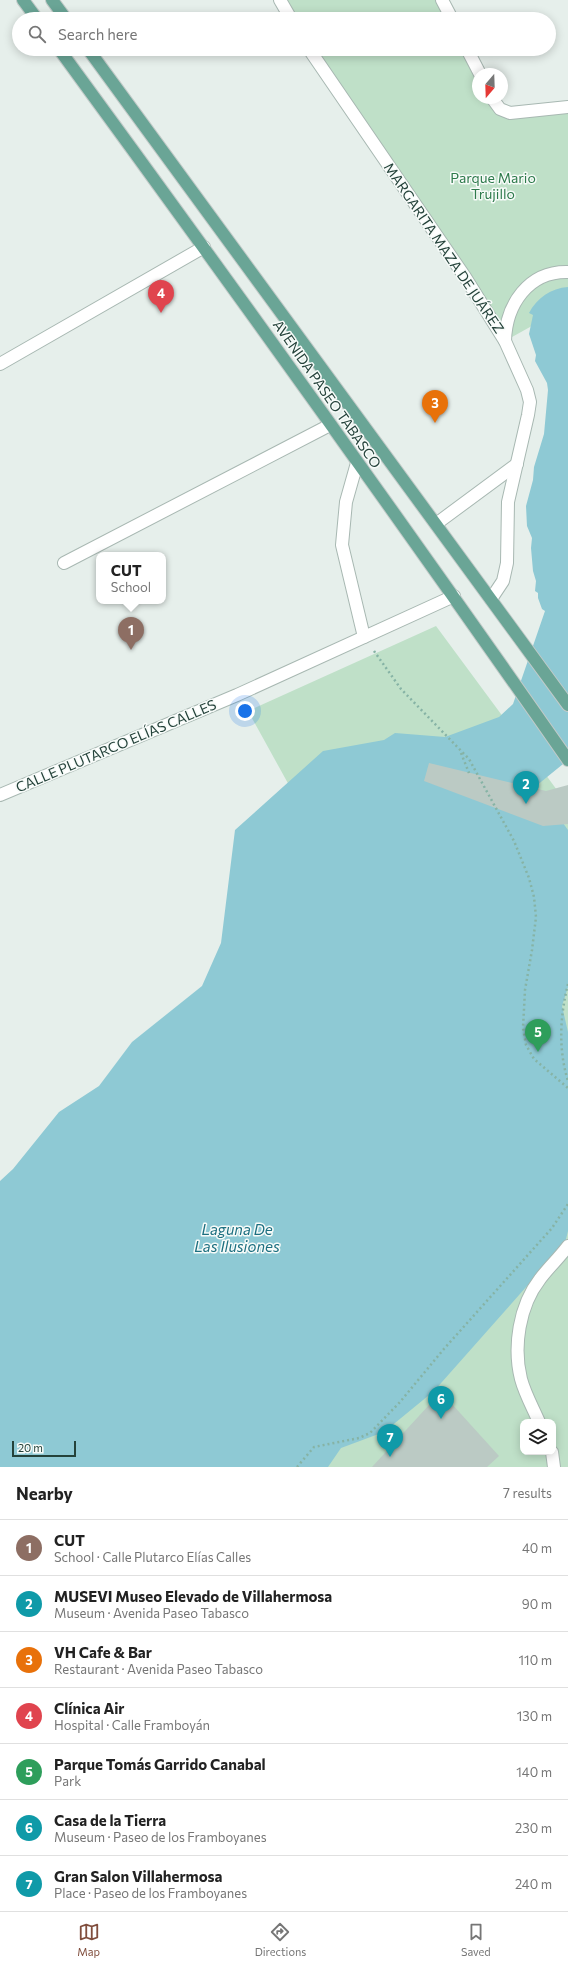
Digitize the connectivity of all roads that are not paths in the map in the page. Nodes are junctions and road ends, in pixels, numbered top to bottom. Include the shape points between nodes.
1 (23, 0) edge
2 (52, 0) edge
3 (280, 0) edge
4 (442, 0) edge
5 (32, 12) edge
6 (61, 12) edge
7 (287, 12) edge
8 (448, 12) edge
9 (64, 56) edge
10 (93, 56) edge
11 (314, 56) edge
12 (471, 56) edge
13 (477, 68) edge
14 (496, 104) edge
15 (568, 107) edge
16 (204, 247) junction
17 (568, 272) edge
18 (505, 341) junction
19 (0, 364) edge
20 (330, 425) junction
21 (358, 463) junction
22 (517, 464) junction
23 (436, 524) junction
24 (64, 563) dead end
25 (454, 596) junction
26 (491, 599) junction
27 (364, 637) junction
28 (568, 705) edge
29 (568, 760) edge
30 (0, 795) edge
31 (568, 1246) edge
32 (538, 1419) edge
33 (552, 1455) edge
34 (554, 1467) edge

1 - 5 main road
2 - 6 main road
3 - 7 street
4 - 8 street
9 - 16 main road, AVENIDA PASEO TABASCO
10 - 23 main road, AVENIDA PASEO TABASCO
11 - 18 street, MARGARITA MAZA DE JUÁREZ via 465,277
12 - 13 street
14 - 15 street via 500,109 510,112
16 - 19 street
16 - 20 main road, AVENIDA PASEO TABASCO
17 - 18 street via 549,275 527,286 512,307
18 - 22 street, MARGARITA MAZA DE JUÁREZ via 530,402
20 - 21 main road, AVENIDA PASEO TABASCO
20 - 24 street
21 - 25 main road, AVENIDA PASEO TABASCO
21 - 27 street via 346,502 342,545
22 - 23 street
22 - 26 street, MARGARITA MAZA DE JUÁREZ via 508,502 507,562 503,581
23 - 26 main road, AVENIDA PASEO TABASCO
25 - 27 street, CALLE PLUTARCO ELÍAS CALLES
25 - 29 main road, AVENIDA PASEO TABASCO
26 - 28 main road, AVENIDA PASEO TABASCO
27 - 30 street, CALLE PLUTARCO ELÍAS CALLES via 237,695
31 - 32 street via 539,1280 524,1311 519,1333 521,1380
33 - 34 street

